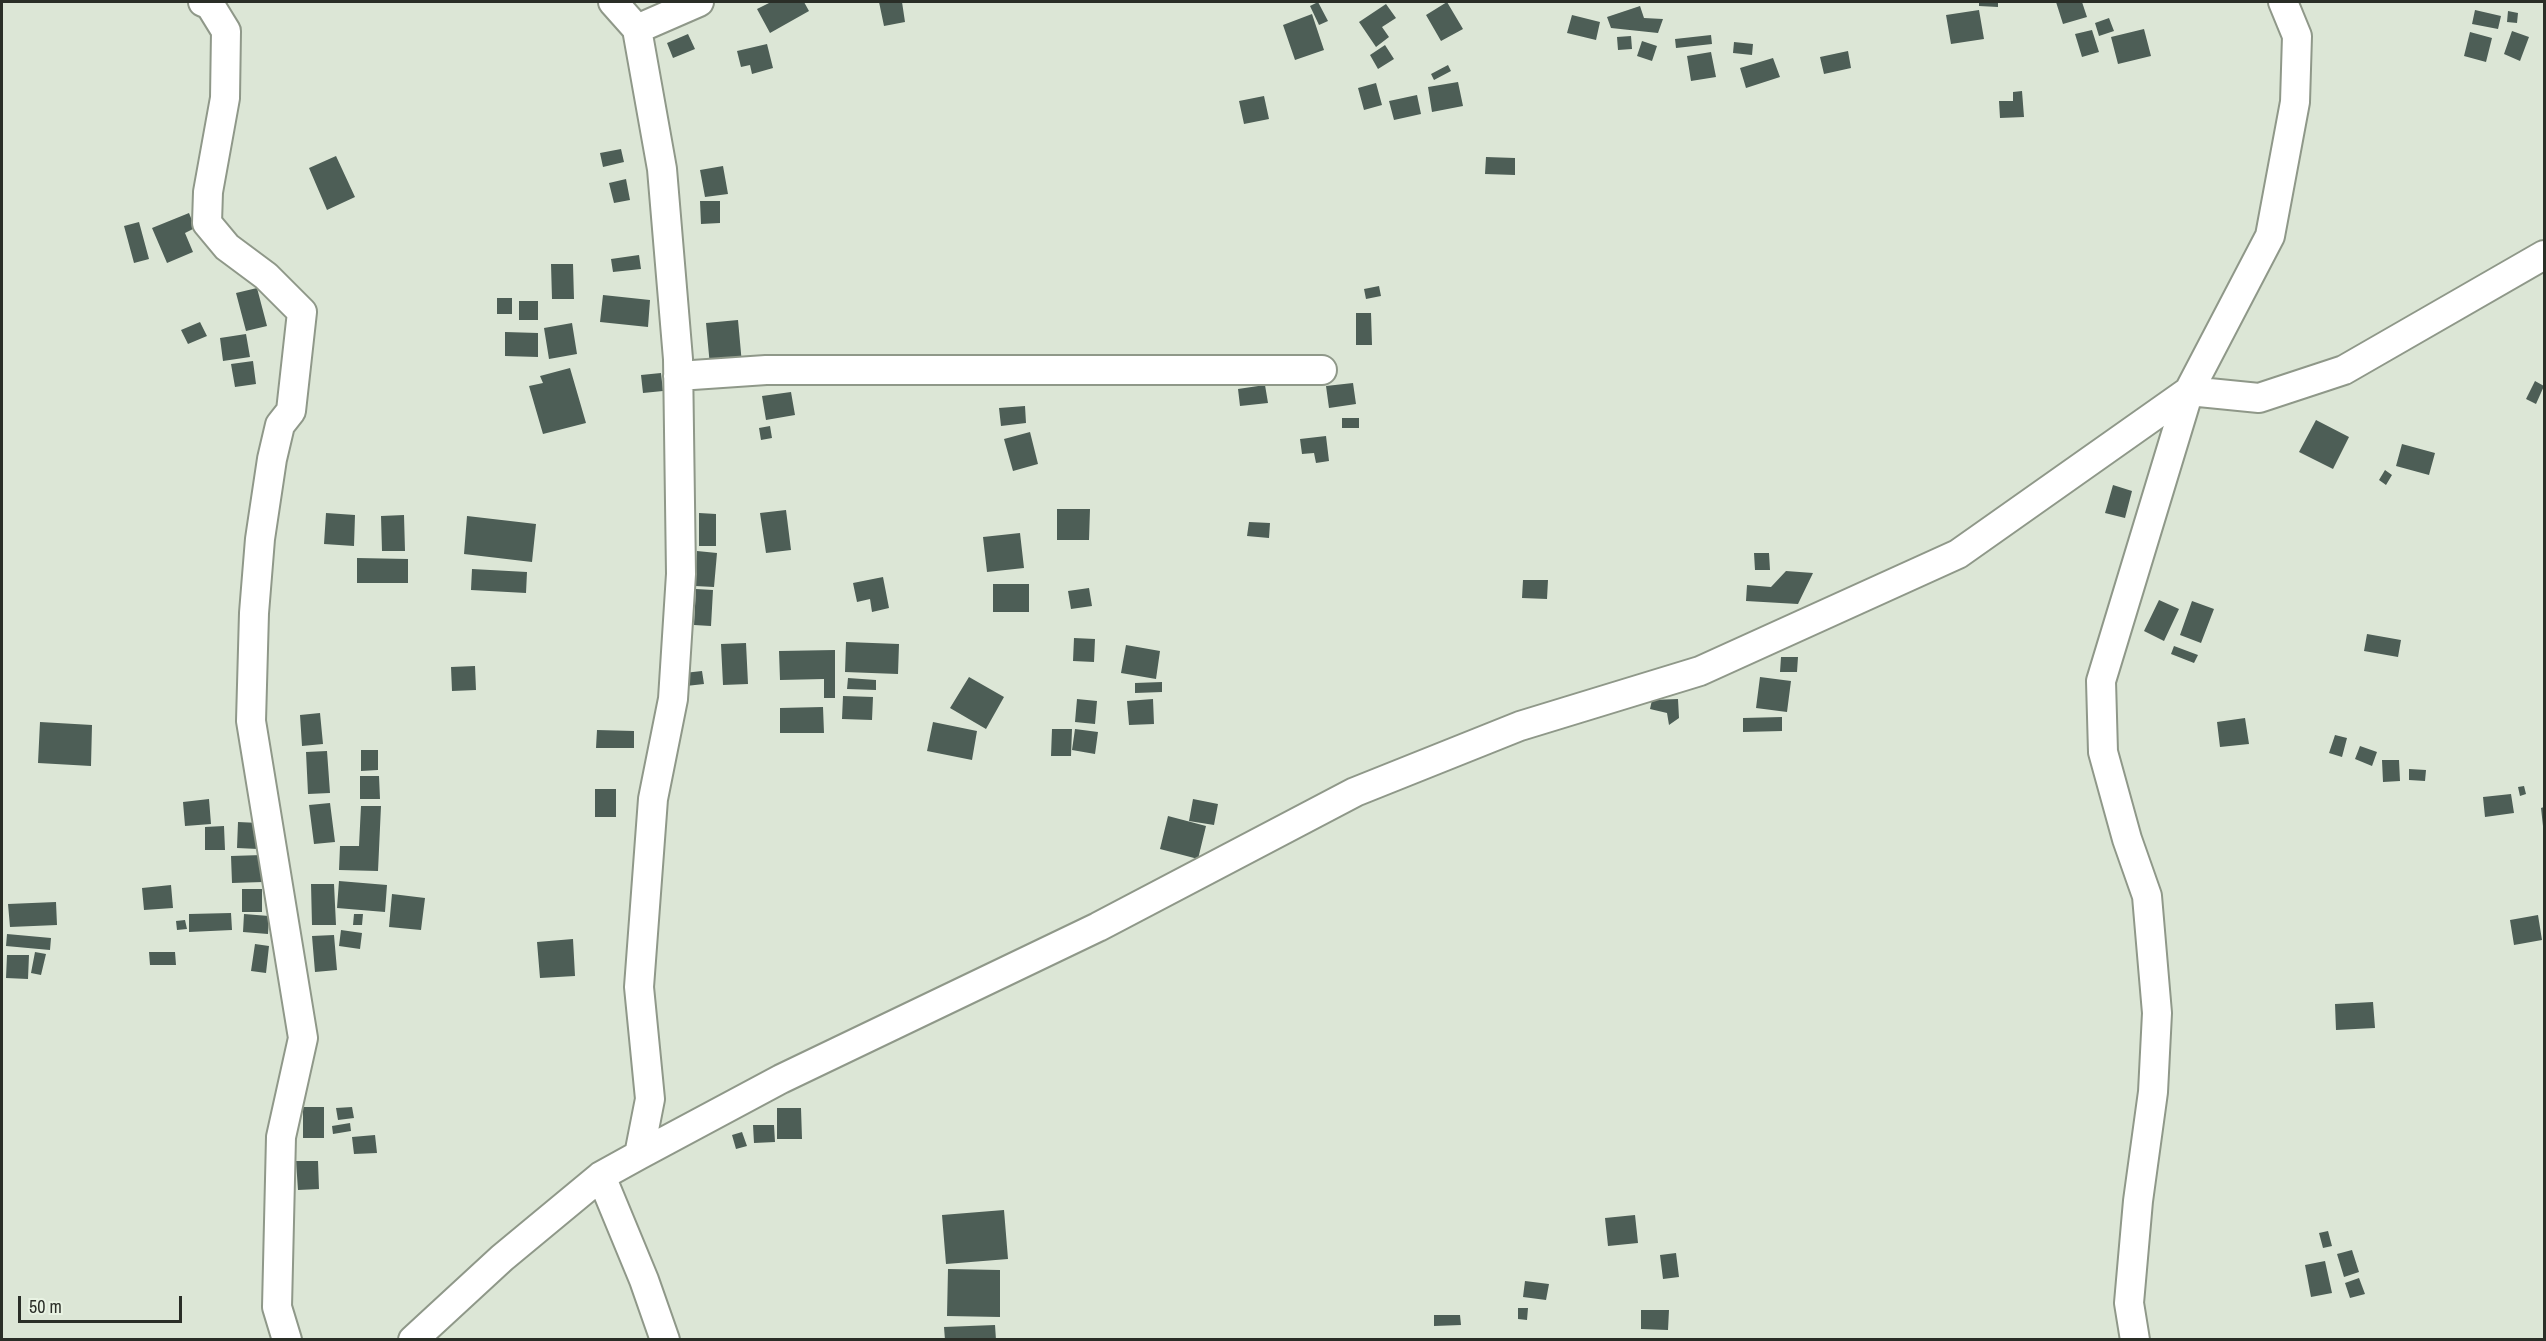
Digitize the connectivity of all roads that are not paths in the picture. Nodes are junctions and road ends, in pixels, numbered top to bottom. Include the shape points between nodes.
1 (203, 2) edge
2 (613, 2) edge
3 (699, 2) edge
4 (2283, 2) edge
5 (637, 29) junction
6 (2544, 255) edge
7 (1322, 370) dead end
8 (678, 376) junction
9 (2189, 391) junction
10 (639, 1155) junction
11 (601, 1176) junction
12 (287, 1340) edge
13 (413, 1340) edge
14 (665, 1340) edge
15 (2135, 1340) edge

1 - 12 street via 210,5 226,31 225,98 208,192 207,223 227,247 266,276 302,312 291,411 280,425 260,539 251,721 303,1038 280,1137 277,1307
2 - 5 street
3 - 5 street
4 - 9 street via 2297,36 2295,102 2270,236
5 - 8 street via 662,169
6 - 9 street via 2344,370 2259,398
7 - 8 street via 766,369
8 - 10 street via 681,573 673,699 654,799 639,987 650,1099
9 - 10 street via 1958,554 1700,671 1520,726 1355,792 1098,927 782,1079
9 - 15 street via 2101,681 2103,752 2147,896 2157,1013 2153,1092 2129,1303
10 - 11 street
11 - 13 street via 502,1258
11 - 14 street

